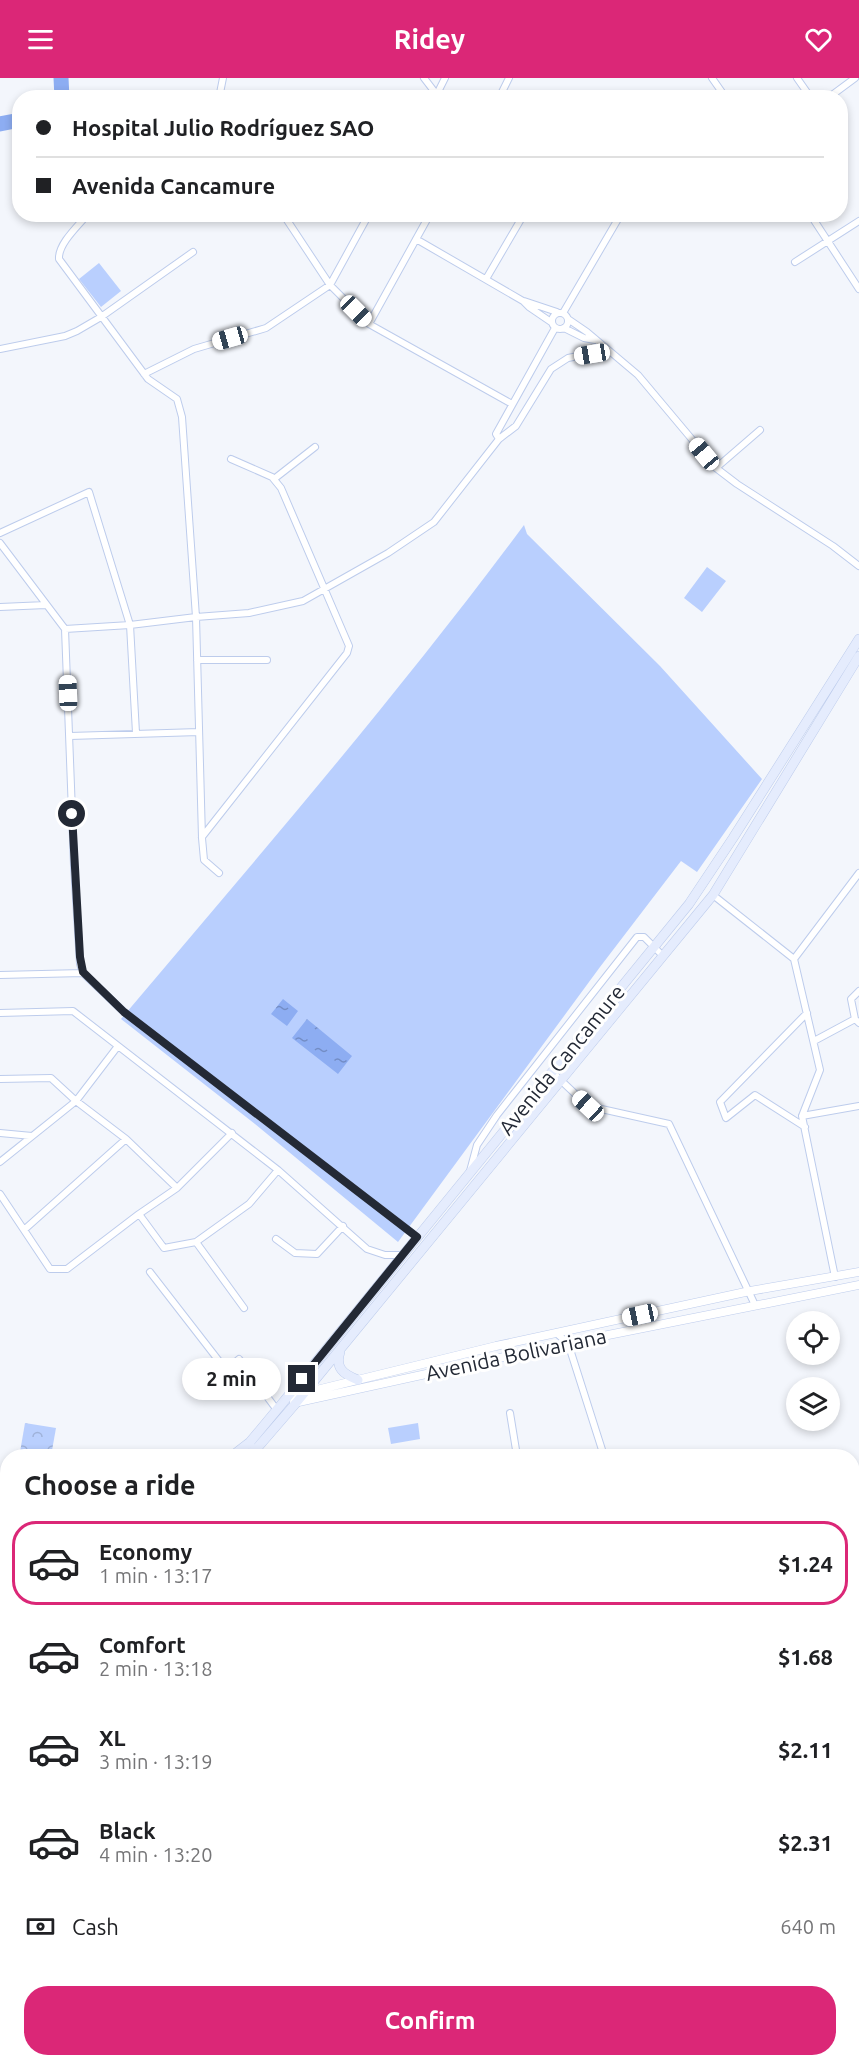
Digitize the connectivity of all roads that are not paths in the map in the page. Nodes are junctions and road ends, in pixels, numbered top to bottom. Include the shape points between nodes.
1 (855, 78) edge
2 (839, 90) edge
3 (859, 220) edge
4 (82, 222) edge
5 (288, 222) edge
6 (365, 222) edge
7 (426, 222) edge
8 (519, 222) edge
9 (616, 222) edge
10 (816, 222) edge
11 (416, 239) junction
12 (829, 241) junction
13 (193, 252) dead end
14 (795, 262) dead end
15 (486, 279) junction
16 (330, 285) junction
17 (859, 289) edge
18 (524, 301) junction
19 (560, 313) junction
20 (101, 317) junction
21 (568, 319) junction
22 (369, 324) junction
23 (553, 325) junction
24 (564, 328) junction
25 (595, 340) junction
26 (605, 347) junction
27 (0, 349) edge
28 (144, 374) junction
29 (512, 404) junction
30 (759, 430) dead end
31 (499, 438) junction
32 (315, 447) dead end
33 (231, 459) dead end
34 (716, 468) junction
35 (274, 479) junction
36 (0, 533) edge
37 (0, 543) edge
38 (859, 566) edge
39 (326, 588) junction
40 (46, 605) junction
41 (0, 607) edge
42 (196, 617) junction
43 (130, 625) junction
44 (65, 629) junction
45 (859, 639) edge
46 (859, 656) edge
47 (197, 660) junction
48 (267, 660) dead end
49 (198, 732) junction
50 (136, 733) junction
51 (70, 736) junction
52 (202, 838) junction
53 (733, 838) junction
54 (744, 845) junction
55 (219, 873) dead end
56 (859, 873) edge
57 (713, 895) junction
58 (654, 947) junction
59 (663, 956) junction
60 (794, 959) junction
61 (83, 972) junction
62 (0, 975) edge
63 (859, 991) edge
64 (0, 1013) edge
65 (807, 1014) junction
66 (857, 1021) edge
67 (814, 1041) junction
68 (118, 1046) junction
69 (552, 1072) junction
70 (0, 1079) edge
71 (561, 1081) junction
72 (76, 1101) junction
73 (859, 1106) edge
74 (802, 1116) junction
75 (805, 1127) junction
76 (0, 1134) edge
77 (232, 1134) junction
78 (33, 1136) junction
79 (126, 1139) junction
80 (0, 1162) edge
81 (278, 1170) junction
82 (469, 1174) junction
83 (177, 1188) junction
84 (0, 1194) edge
85 (451, 1196) junction
86 (460, 1204) junction
87 (139, 1214) junction
88 (343, 1226) junction
89 (25, 1229) junction
90 (417, 1237) junction
91 (276, 1239) dead end
92 (196, 1242) junction
93 (403, 1255) junction
94 (150, 1272) dead end
95 (859, 1272) edge
96 (835, 1277) junction
97 (859, 1286) edge
98 (750, 1291) junction
99 (755, 1305) junction
100 (244, 1308) dead end
101 (573, 1329) junction
102 (556, 1333) junction
103 (568, 1343) junction
104 (341, 1349) junction
105 (358, 1380) junction
106 (305, 1392) junction
107 (288, 1397) junction
108 (297, 1403) junction
109 (278, 1408) junction
110 (510, 1413) dead end
111 (258, 1447) joint
112 (241, 1449) edge
113 (256, 1449) edge
114 (516, 1449) edge
115 (602, 1449) edge

1 - 2 street
3 - 12 street
4 - 20 street via 63,246 59,259
5 - 16 street
6 - 16 street
7 - 11 street
8 - 15 street
9 - 19 street
10 - 12 street
11 - 15 street
11 - 22 street
12 - 14 street
12 - 17 street
13 - 20 street
15 - 18 street
16 - 22 street
16 - 28 street via 266,328 194,348
18 - 19 street
18 - 23 street
19 - 21 street
19 - 23 street via 552,316
20 - 27 street via 65,336
20 - 28 street
21 - 24 street
21 - 25 street
22 - 29 street
23 - 24 street
23 - 29 street
24 - 25 street
25 - 26 street
26 - 31 street via 556,364 516,426
26 - 34 street via 638,375
28 - 42 street via 177,399 182,417
29 - 31 street via 496,434
30 - 34 street
31 - 39 street via 434,522
32 - 35 street
33 - 35 street
34 - 38 street
35 - 39 street
36 - 43 street via 89,492
37 - 40 street
39 - 42 street via 303,602 272,609
39 - 52 street via 349,646 347,654
40 - 41 street
40 - 44 street
42 - 43 street
42 - 47 street
43 - 44 street
43 - 50 street
44 - 51 street
45 - 53 main road, Avenida Cancamure
46 - 54 main road, Avenida Cancamure
47 - 48 street
47 - 49 street
49 - 50 street
49 - 52 street
50 - 51 street
51 - 61 street via 74,865
52 - 55 street via 204,860
53 - 54 street
53 - 58 main road, Avenida Cancamure via 689,904
54 - 57 main road, Avenida Cancamure
56 - 60 street
57 - 59 main road, Avenida Cancamure
57 - 60 street
58 - 59 street
58 - 69 main road, Avenida Cancamure
58 - 82 street via 644,937 637,937 497,1115 475,1148
59 - 71 main road, Avenida Cancamure
60 - 65 street
61 - 62 street
61 - 90 street via 124,1012
63 - 66 street via 851,999
64 - 68 street via 73,1011
65 - 67 street
65 - 75 street via 720,1102 726,1118 755,1095
66 - 67 street
67 - 74 street via 820,1070
68 - 72 street
68 - 77 street
69 - 71 street
69 - 82 main road, Avenida Cancamure
70 - 72 street via 51,1078
71 - 86 main road, Avenida Cancamure
71 - 98 street via 588,1106 669,1124
72 - 78 street
72 - 79 street
73 - 74 street
74 - 75 street
75 - 96 street
76 - 78 street
77 - 81 street
77 - 83 street
78 - 80 street
79 - 83 street
79 - 89 street
81 - 88 street
81 - 92 street via 249,1204
82 - 85 main road, Avenida Cancamure
83 - 87 street
84 - 89 street
85 - 86 street
85 - 90 main road, Avenida Cancamure
86 - 104 main road, Avenida Cancamure
87 - 89 street via 67,1269 50,1269
87 - 92 street via 164,1248
88 - 91 street via 317,1254 295,1253
88 - 93 street via 367,1249
90 - 93 main road, Avenida Cancamure
92 - 100 street
93 - 107 main road, Avenida Cancamure
94 - 109 street via 226,1371 239,1359
95 - 96 street, Avenida Bolivariana
96 - 98 street, Avenida Bolivariana
97 - 99 street, Avenida Bolivariana
98 - 99 street
98 - 101 street, Avenida Bolivariana
99 - 103 street, Avenida Bolivariana
101 - 102 street, Avenida Bolivariana
101 - 103 street
102 - 103 street
102 - 105 street, Avenida Bolivariana
103 - 108 street, Avenida Bolivariana
103 - 115 street
104 - 105 main road via 340,1370
104 - 106 main road, Avenida Cancamure
105 - 106 street, Avenida Bolivariana
106 - 107 street, Avenida Bolivariana
106 - 108 main road, Avenida Cancamure
107 - 109 main road, Avenida Cancamure
108 - 109 street, Avenida Bolivariana
108 - 111 main road, Avenida Cancamure
109 - 112 main road, Avenida Cancamure
110 - 114 street
111 - 113 main road, Avenida Cancamure

